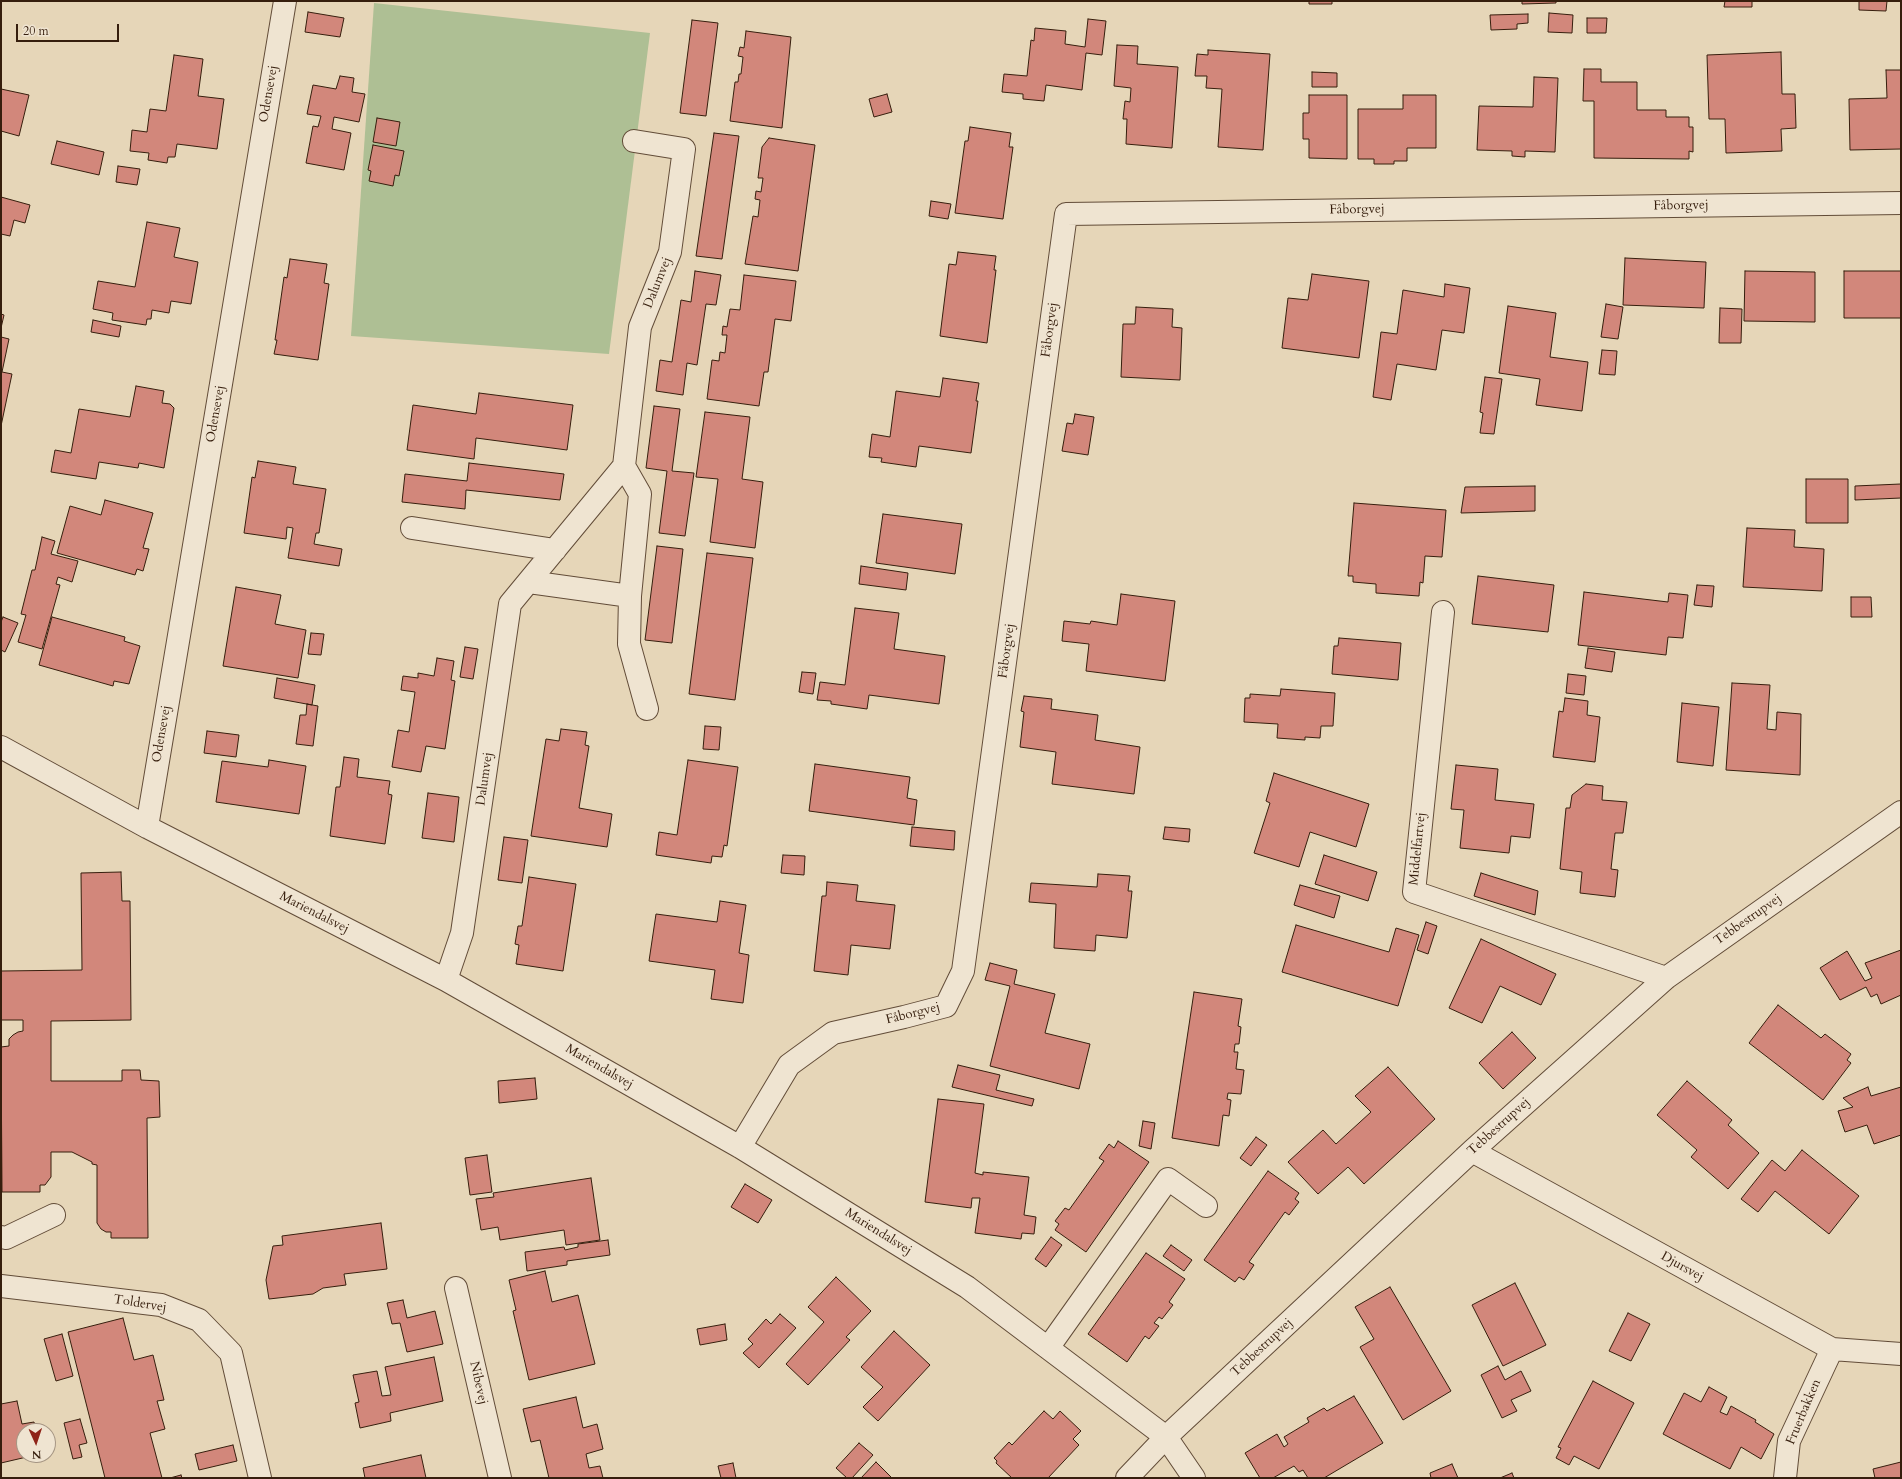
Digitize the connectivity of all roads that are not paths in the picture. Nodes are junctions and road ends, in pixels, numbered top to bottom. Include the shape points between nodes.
1 (285, 1) edge
2 (634, 141) dead end
3 (1901, 203) edge
4 (624, 466) junction
5 (412, 528) dead end
6 (555, 550) junction
7 (529, 582) junction
8 (630, 596) junction
9 (1443, 612) dead end
10 (647, 708) dead end
11 (1, 747) edge
12 (1901, 812) edge
13 (147, 827) junction
14 (1666, 978) junction
15 (446, 980) junction
16 (740, 1147) junction
17 (1472, 1151) junction
18 (1206, 1206) dead end
19 (54, 1215) dead end
20 (1, 1237) edge
21 (1, 1286) edge
22 (456, 1288) dead end
23 (1048, 1348) junction
24 (1832, 1349) junction
25 (1901, 1354) edge
26 (1166, 1437) junction
27 (260, 1478) edge
28 (500, 1478) edge
29 (1127, 1478) edge
30 (1194, 1478) edge
31 (1785, 1478) edge

1 - 13 street, Odensevej
2 - 4 street, Dalumvej via 684,148 670,252 640,327
3 - 16 street, Fåborgvej via 1066,214 963,971 946,1006 833,1033 789,1065
4 - 6 street, Dalumvej
4 - 8 street via 640,494
5 - 6 street
6 - 7 street, Dalumvej
7 - 8 street
7 - 15 street, Dalumvej via 510,604 462,933
8 - 10 street via 629,644
9 - 14 street, Middelfartvej via 1414,892
11 - 13 street, Mariendalsvej
12 - 14 street, Tebbestrupvej
13 - 15 street, Mariendalsvej
14 - 17 street, Tebbestrupvej
15 - 16 street, Mariendalsvej
16 - 23 street, Mariendalsvej via 967,1287
17 - 24 street, Djursvej
17 - 26 street, Tebbestrupvej
18 - 23 street via 1168,1179
19 - 20 street via 6,1238
21 - 27 street, Toldervej via 161,1305 198,1320 231,1353
22 - 28 street, Nibevej
23 - 26 street, Mariendalsvej
24 - 25 street, Djursvej
24 - 31 street, Fruerbakken via 1789,1441
26 - 29 street, Tebbestrupvej
26 - 30 street, Mariendalsvej

